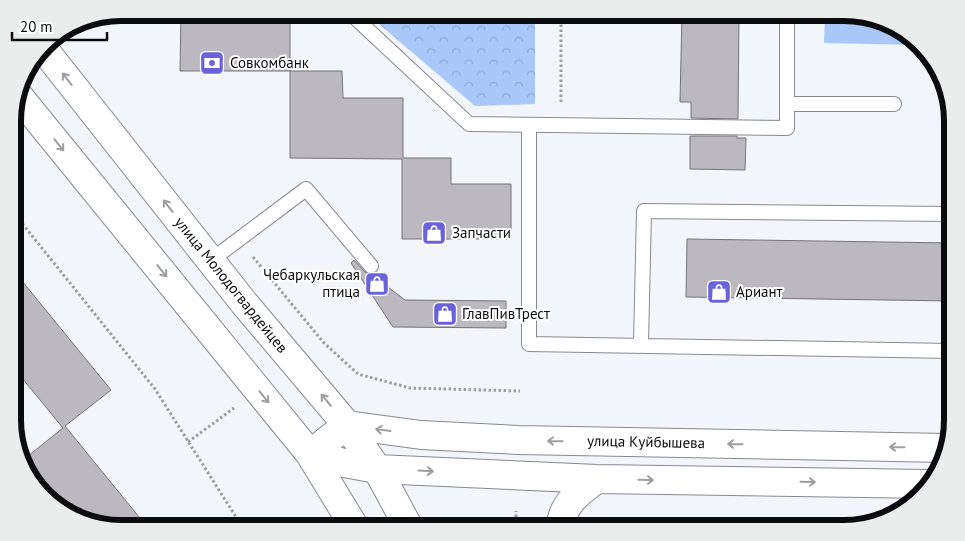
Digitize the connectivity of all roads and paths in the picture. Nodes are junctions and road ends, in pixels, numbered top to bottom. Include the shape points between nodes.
1 (360, 21) edge
2 (561, 21) edge
3 (787, 21) edge
4 (47, 54) edge
5 (23, 102) edge
6 (787, 104) junction
7 (894, 104) dead end
8 (529, 125) junction
9 (561, 125) junction
10 (944, 214) edge
11 (21, 222) edge
12 (239, 239) junction
13 (210, 261) junction
14 (371, 266) dead end
15 (641, 344) junction
16 (944, 352) edge
17 (520, 391) dead end
18 (234, 408) dead end
19 (347, 425) junction
20 (188, 442) junction
21 (939, 448) edge
22 (310, 454) junction
23 (377, 469) junction
24 (597, 479) junction
25 (921, 484) edge
26 (516, 511) dead end
27 (238, 520) edge
28 (350, 520) edge
29 (405, 520) edge
30 (516, 520) edge
31 (562, 520) edge

1 - 8 lane via 469,124
2 - 9 path
3 - 6 lane
13 -> 4 main road, улица Молодогвардейцев
5 -> 22 main road
6 - 7 lane
6 - 9 lane via 787,128
8 - 9 lane
8 - 15 lane via 528,344
10 - 15 lane via 644,211
11 - 20 path via 155,389
12 - 13 lane
12 - 14 lane via 306,189
12 - 17 path via 324,343 358,374 410,388
19 -> 13 main road, улица Молодогвардейцев
15 - 16 lane
18 - 20 path
21 -> 19 main road, улица Куйбышева via 518,440 421,435
19 - 22 main road
19 - 23 main road, улица Молодогвардейцев
20 - 27 path
22 - 23 main road
22 - 28 main road
23 -> 24 main road
23 - 29 main road, улица Молодогвардейцев
24 -> 25 main road
24 - 31 main road via 573,497
26 - 30 path

